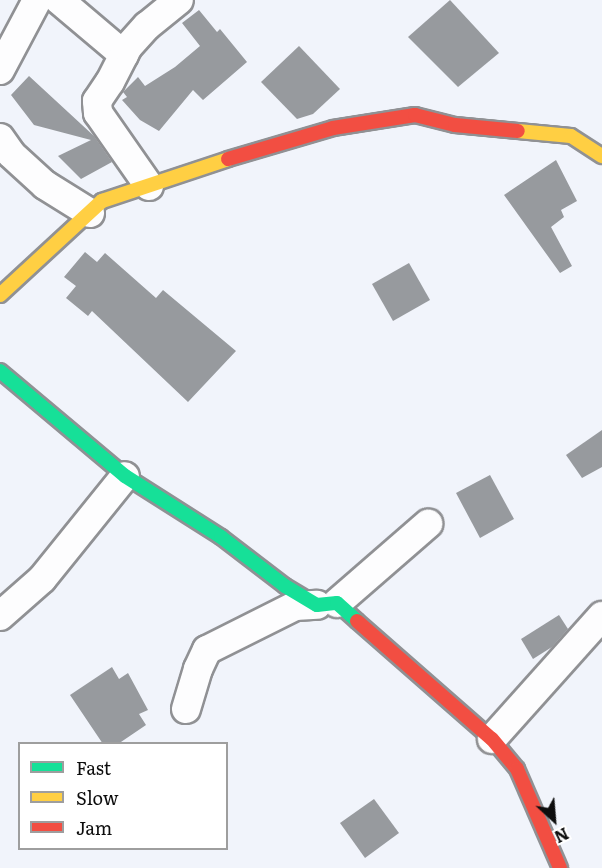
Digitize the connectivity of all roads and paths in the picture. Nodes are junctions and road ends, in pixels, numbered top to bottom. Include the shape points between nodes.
1 (37, 0) edge
2 (59, 0) edge
3 (179, 0) edge
4 (124, 55) junction
5 (0, 70) edge
6 (0, 138) edge
7 (602, 156) edge
8 (149, 186) junction
9 (90, 213) junction
10 (0, 295) edge
11 (0, 371) edge
12 (125, 476) junction
13 (428, 524) dead end
14 (327, 604) junction
15 (0, 616) edge
16 (602, 616) edge
17 (186, 709) dead end
18 (492, 739) junction
19 (560, 868) edge

1 - 5 street
2 - 4 street
3 - 4 street via 147,26
4 - 8 street via 97,101 98,113
6 - 9 street via 45,185
7 - 8 street via 571,136 455,125 415,115 333,128
8 - 9 street via 102,201
9 - 10 street
11 - 12 street
12 - 14 street via 221,537 285,586
12 - 15 street via 42,579
13 - 14 street
14 - 17 street via 295,606 207,650
14 - 18 street
16 - 18 street
18 - 19 street via 517,769

